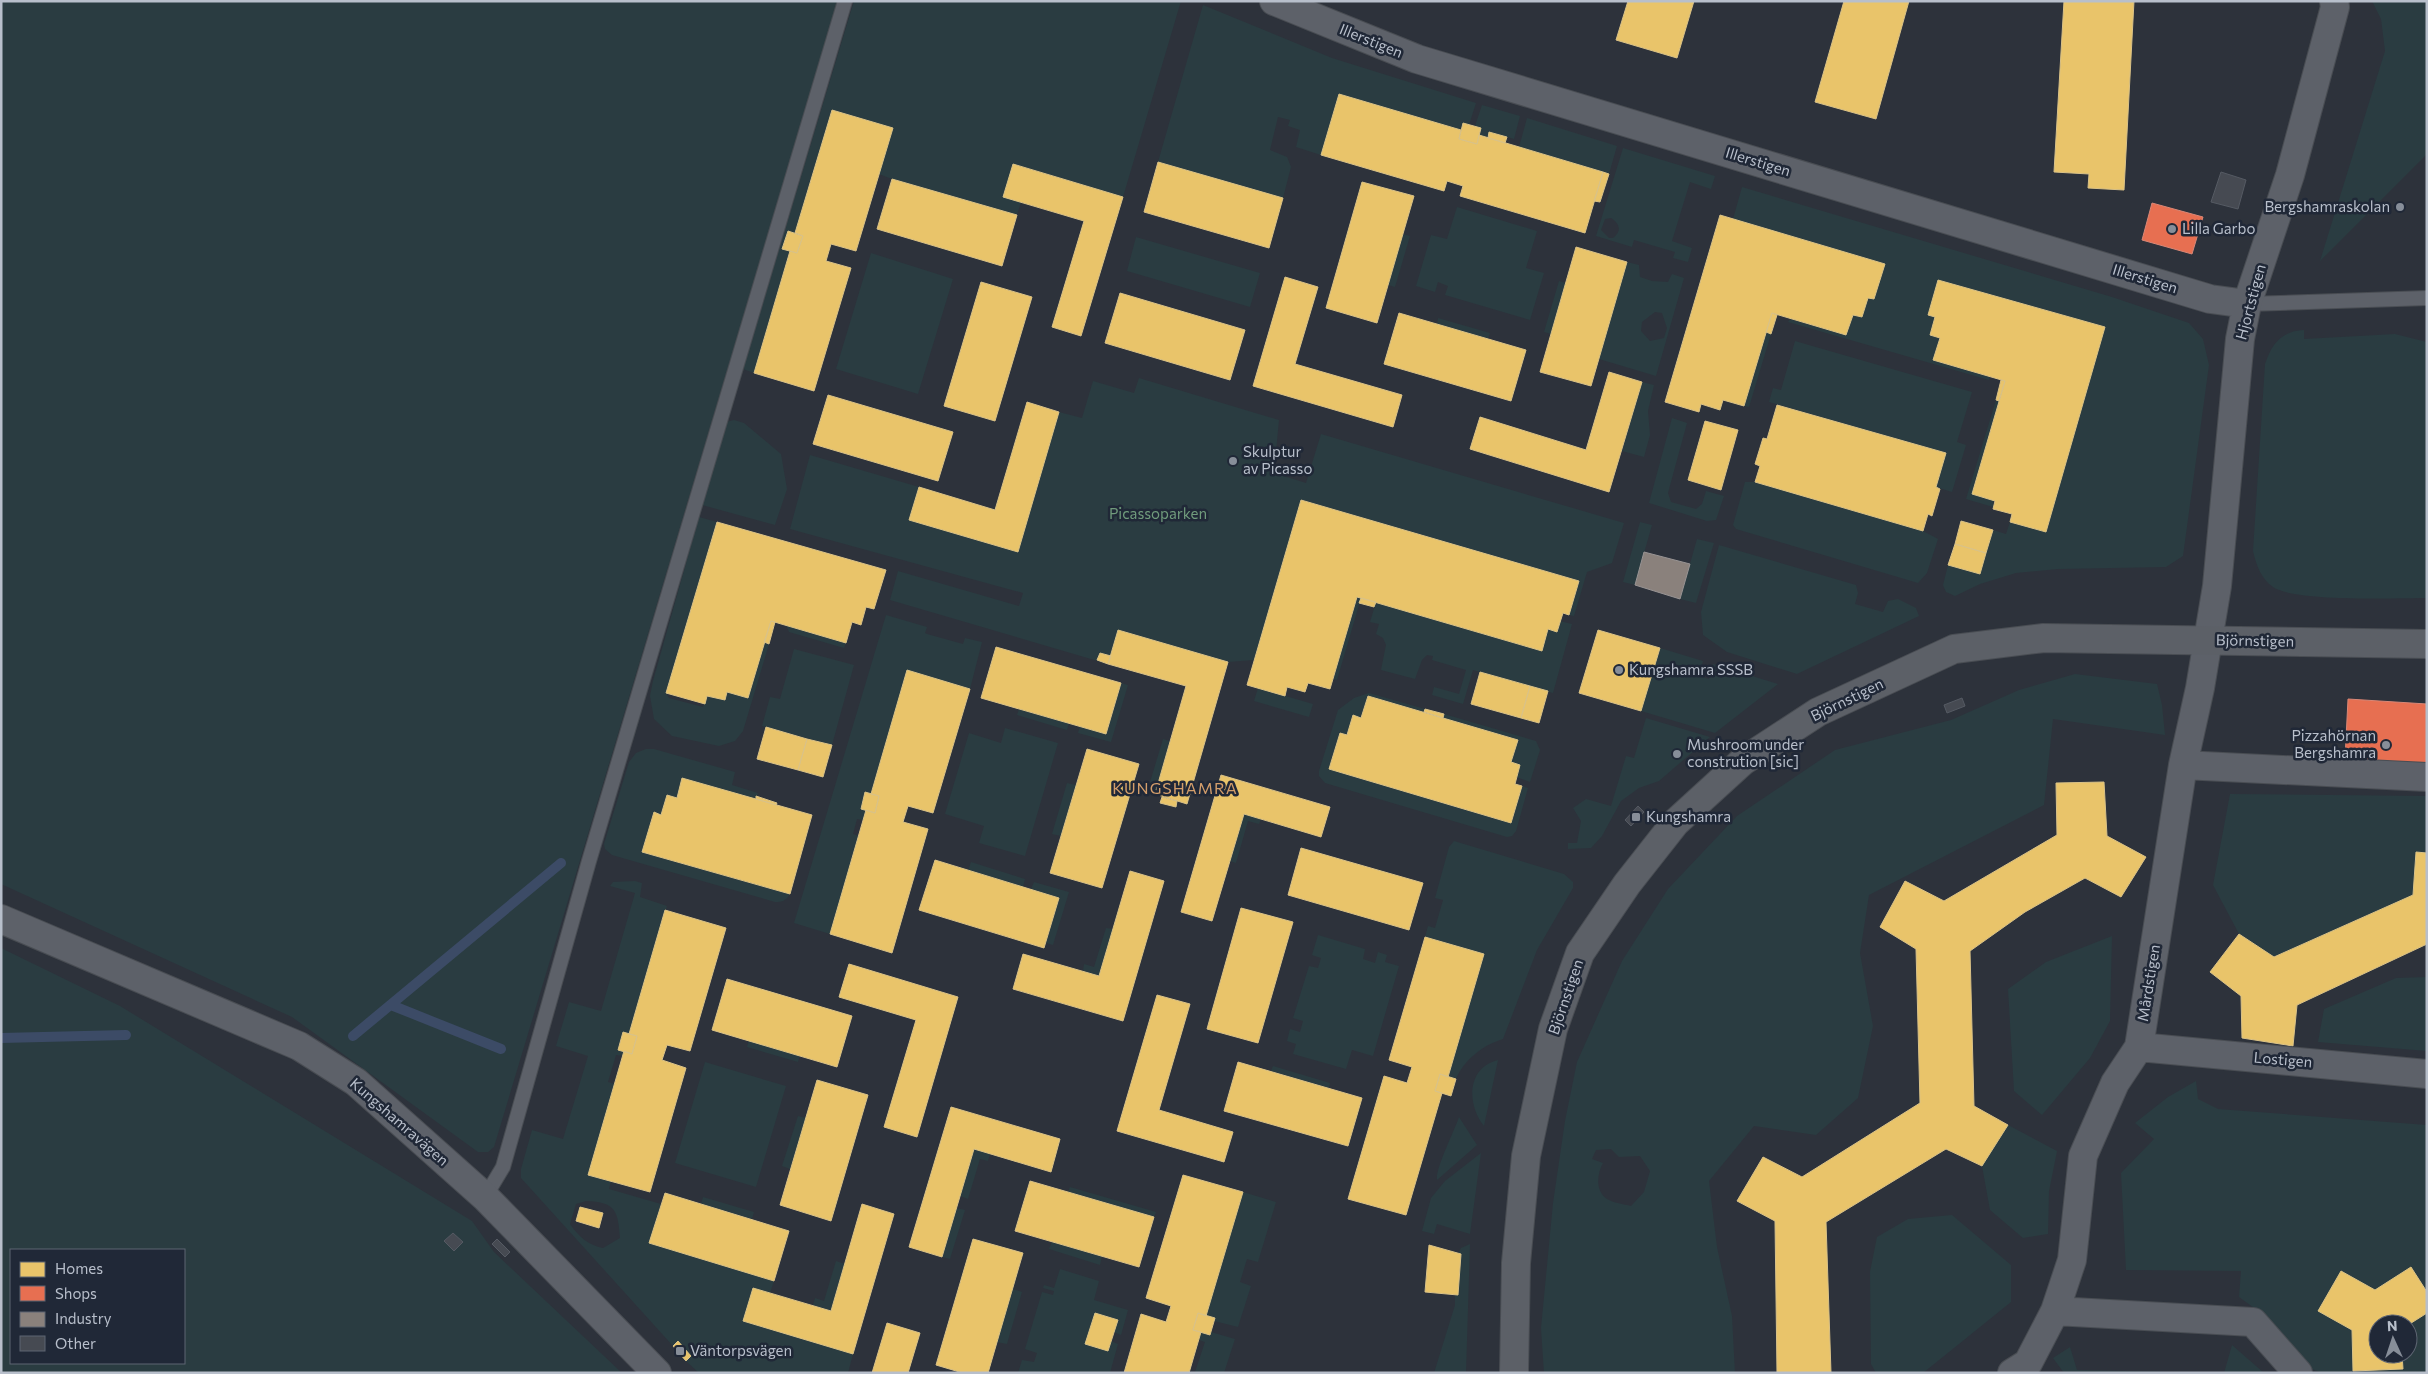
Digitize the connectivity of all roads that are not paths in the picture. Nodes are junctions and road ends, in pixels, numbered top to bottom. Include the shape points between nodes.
1 (845, 1) edge
2 (1274, 1) edge
3 (2334, 1) edge
4 (2427, 298) edge
5 (2247, 304) junction
6 (2208, 641) junction
7 (2427, 644) edge
8 (2183, 766) junction
9 (2427, 777) edge
10 (1, 919) edge
11 (2140, 1047) junction
12 (2427, 1074) edge
13 (485, 1197) junction
14 (2055, 1311) junction
15 (657, 1373) edge
16 (1514, 1373) edge
17 (2012, 1373) edge
18 (2298, 1373) edge

1 - 13 lane via 589,861 503,1167
2 - 5 street, Illerstigen via 1417,59 2210,299
3 - 5 street, Hjortstigen via 2335,8 2290,175
4 - 5 lane
5 - 6 street, Hjortstigen via 2240,339 2217,586
6 - 7 street, Björnstigen
6 - 8 street, Mårdstigen
6 - 16 street, Björnstigen via 2044,638 1954,649 1818,712 1743,761 1675,823 1627,884 1580,953 1553,1029 1526,1156 1516,1263
8 - 9 street
8 - 11 street, Mårdstigen
10 - 13 street, Kungshamravägen via 299,1046 356,1082
11 - 12 street, Lostigen
11 - 14 street, Mårdstigen via 2115,1083 2083,1156 2072,1260
13 - 15 street, Kungshamravägen
14 - 17 street, Mårdstigen via 2028,1363
14 - 18 street via 2253,1322

